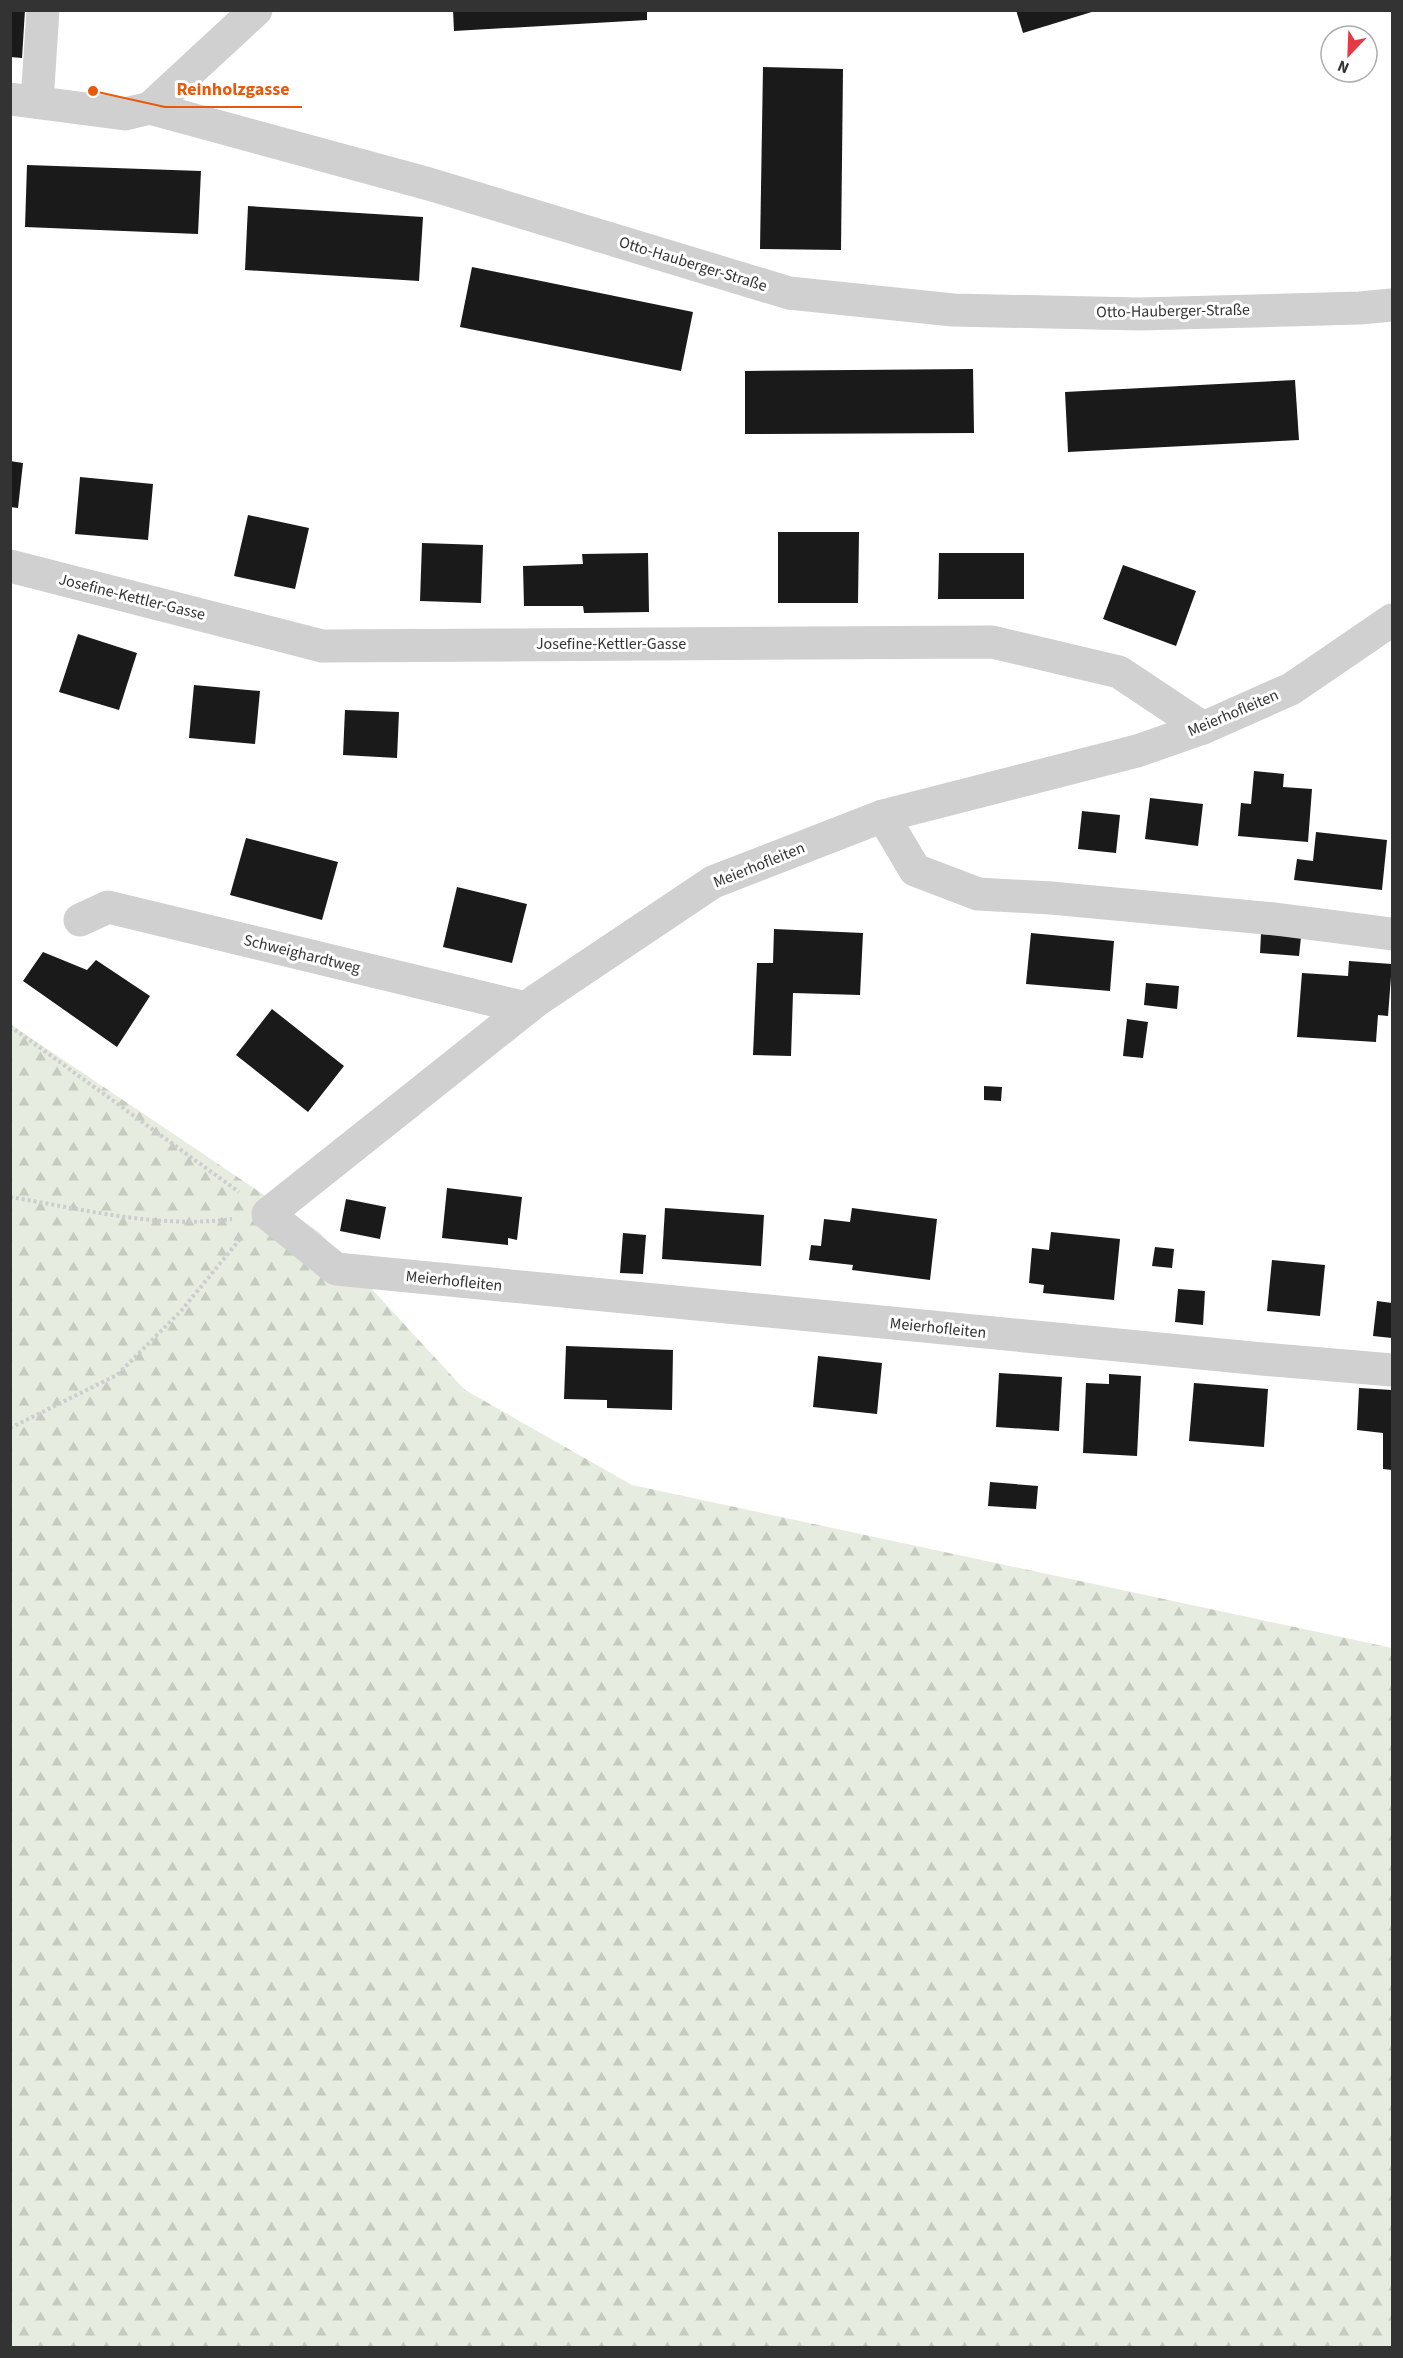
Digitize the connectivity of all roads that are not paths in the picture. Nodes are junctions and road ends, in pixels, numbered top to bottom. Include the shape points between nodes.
1 (44, 10) edge
2 (256, 10) edge
3 (24, 100) edge
4 (150, 108) junction
5 (1392, 305) edge
6 (10, 566) edge
7 (1392, 620) edge
8 (1203, 728) junction
9 (883, 816) junction
10 (80, 920) dead end
11 (1392, 934) edge
12 (526, 1008) junction
13 (1392, 1370) edge

1 - 3 street
2 - 4 street
3 - 4 street, Otto-Hauberger-Straße via 125,114
4 - 5 street, Otto-Hauberger-Straße via 429,184 789,293 952,310 1128,314
6 - 8 street, Josefine-Kettler-Gasse via 322,646 992,642 1119,672
7 - 8 street, Meierhofleiten via 1291,689
8 - 9 street, Meierhofleiten via 1137,751
9 - 11 street via 915,870 978,894 1275,919
9 - 12 street, Meierhofleiten via 713,882
10 - 12 street, Schweighardtweg via 108,907
12 - 13 street, Meierhofleiten via 268,1214 336,1269

